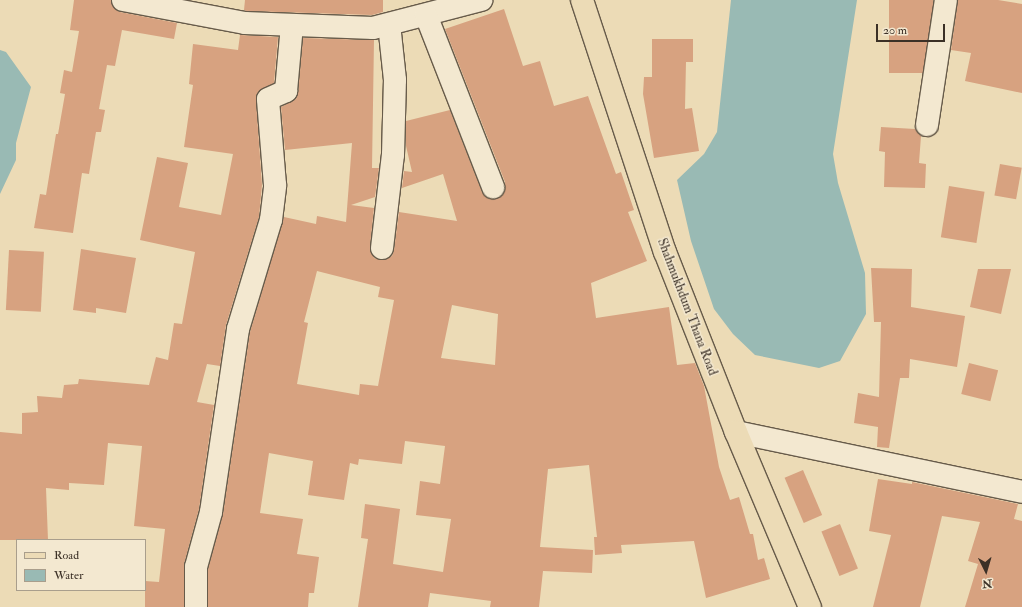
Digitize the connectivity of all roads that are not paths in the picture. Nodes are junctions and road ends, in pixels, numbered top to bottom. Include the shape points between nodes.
1 (123, 0) edge
2 (481, 0) edge
3 (582, 0) edge
4 (946, 0) edge
5 (426, 16) junction
6 (389, 24) junction
7 (292, 25) junction
8 (927, 125) dead end
9 (494, 187) dead end
10 (382, 248) dead end
11 (736, 432) junction
12 (1022, 492) edge
13 (196, 607) edge
14 (810, 607) edge

1 - 7 street via 245,23
2 - 5 street
3 - 11 main road, Shahmukhdum Thana Road via 665,252
4 - 8 street
5 - 6 street
5 - 9 street
6 - 7 street via 373,28
6 - 10 street via 395,80 394,132
7 - 13 street via 286,91 268,99 275,185 271,220 238,329 211,512 196,567
11 - 12 street
11 - 14 main road, Shahmukhdum Thana Road

